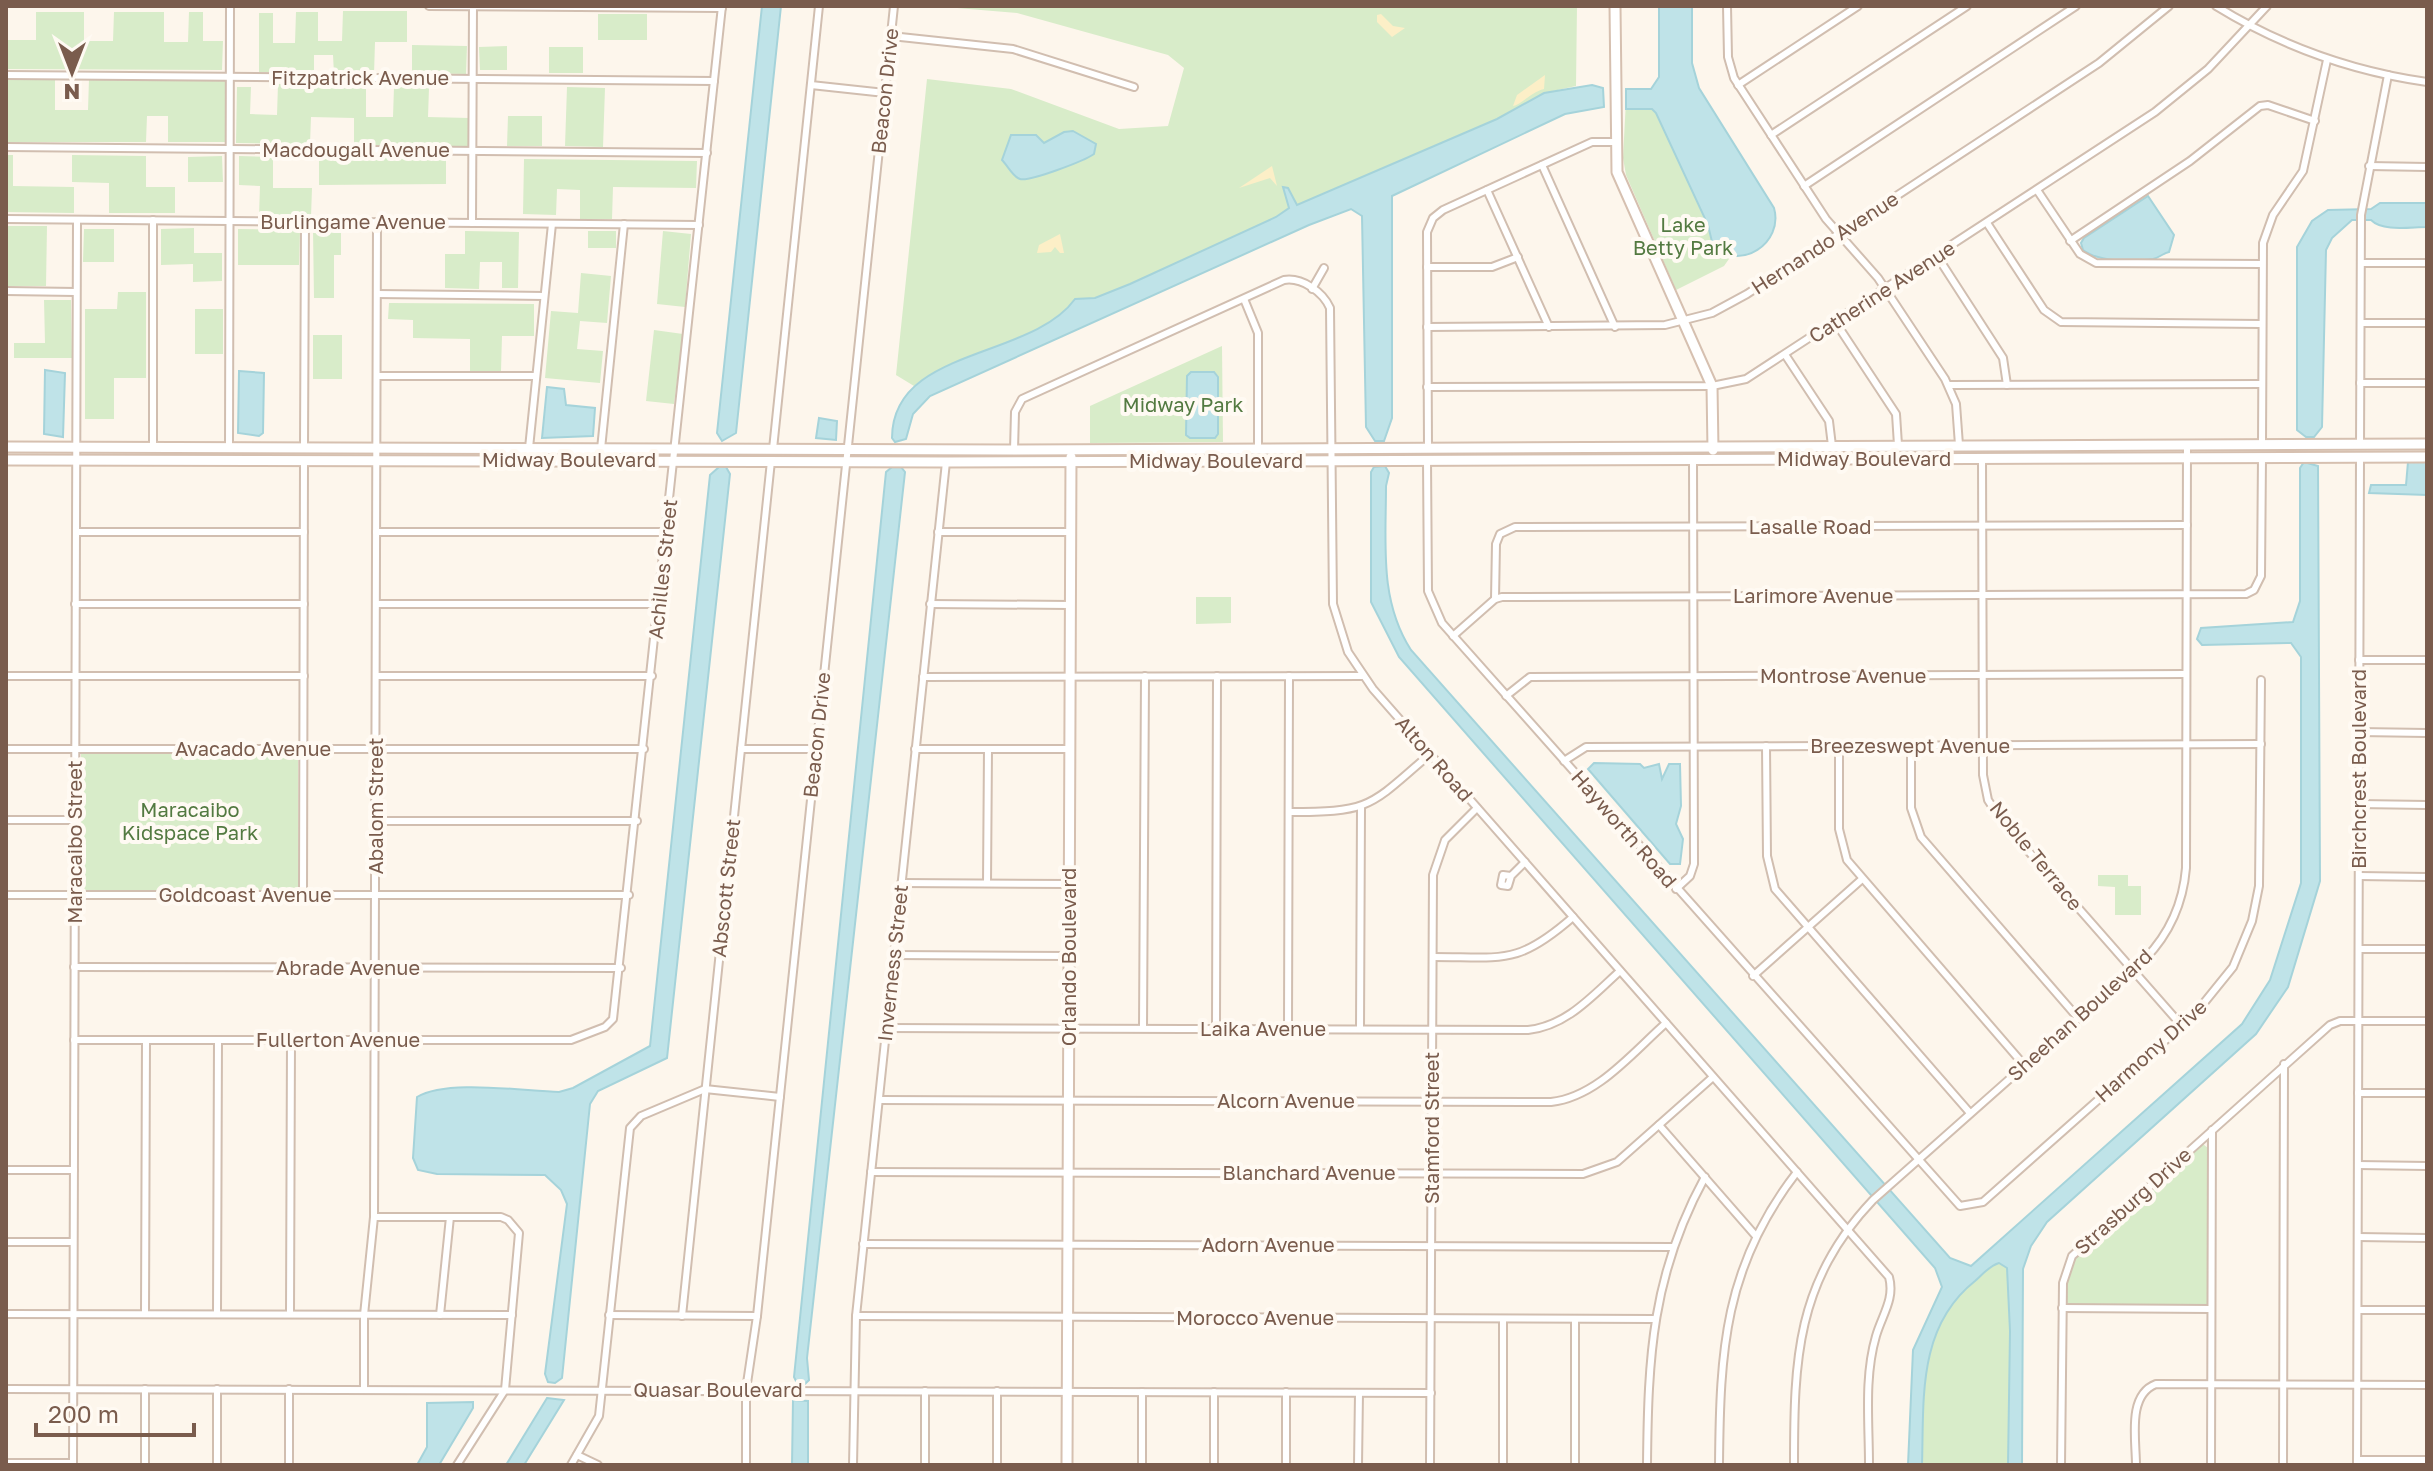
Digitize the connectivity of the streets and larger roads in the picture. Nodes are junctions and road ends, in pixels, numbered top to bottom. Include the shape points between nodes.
1 (230, 6) edge
2 (429, 6) edge
3 (473, 6) edge
4 (819, 6) edge
5 (894, 6) edge
6 (1615, 6) edge
7 (1727, 6) edge
8 (1858, 6) edge
9 (1967, 6) edge
10 (2076, 6) edge
11 (2169, 6) edge
12 (2216, 6) edge
13 (2267, 6) edge
14 (649, 7) edge
15 (722, 7) edge
16 (2250, 26) junction
17 (891, 36) junction
18 (2327, 60) junction
19 (6, 75) edge
20 (2388, 75) junction
21 (230, 77) junction
22 (473, 79) junction
23 (714, 81) junction
24 (2427, 82) edge
25 (811, 85) junction
26 (1738, 85) junction
27 (1134, 87) dead end
28 (885, 93) junction
29 (2315, 121) junction
30 (1771, 135) junction
31 (1615, 142) junction
32 (6, 147) edge
33 (229, 149) junction
34 (472, 151) junction
35 (707, 153) junction
36 (1542, 165) junction
37 (2369, 166) junction
38 (2427, 167) edge
39 (1804, 186) junction
40 (1487, 190) junction
41 (2037, 190) junction
42 (6, 219) edge
43 (77, 220) junction
44 (153, 220) junction
45 (229, 221) junction
46 (305, 221) junction
47 (377, 222) junction
48 (472, 223) junction
49 (1987, 223) junction
50 (552, 224) junction
51 (624, 224) junction
52 (699, 225) junction
53 (1838, 235) junction
54 (2070, 241) junction
55 (1937, 256) junction
56 (1518, 257) junction
57 (2361, 263) junction
58 (2427, 263) edge
59 (2261, 264) junction
60 (1427, 267) junction
61 (1324, 268) dead end
62 (1312, 289) junction
63 (1886, 290) junction
64 (6, 291) edge
65 (76, 292) junction
66 (377, 294) junction
67 (544, 296) junction
68 (1244, 299) junction
69 (1683, 322) junction
70 (1836, 323) junction
71 (2361, 323) junction
72 (2427, 323) edge
73 (2261, 324) junction
74 (1427, 327) junction
75 (1549, 327) junction
76 (1615, 327) junction
77 (1786, 356) junction
78 (377, 376) junction
79 (536, 376) junction
80 (2360, 383) junction
81 (2427, 383) edge
82 (2261, 384) junction
83 (1949, 385) junction
84 (2007, 385) junction
85 (1712, 386) junction
86 (1427, 387) junction
87 (2360, 443) junction
88 (2187, 444) junction
89 (2262, 444) junction
90 (2427, 444) edge
91 (1898, 445) junction
92 (1959, 445) junction
93 (1713, 446) junction
94 (1832, 446) junction
95 (6, 447) edge
96 (76, 447) junction
97 (153, 447) junction
98 (229, 447) junction
99 (304, 447) junction
100 (377, 447) junction
101 (1331, 447) junction
102 (1428, 447) junction
103 (529, 448) junction
104 (1258, 448) junction
105 (601, 449) junction
106 (773, 449) junction
107 (847, 449) junction
108 (1071, 449) junction
109 (1014, 450) junction
110 (675, 454) junction
111 (2187, 457) junction
112 (2262, 457) junction
113 (2360, 457) junction
114 (2427, 457) edge
115 (1982, 458) junction
116 (76, 459) junction
117 (1693, 459) junction
118 (1713, 459) junction
119 (6, 460) edge
120 (1331, 460) junction
121 (1427, 460) junction
122 (304, 461) junction
123 (377, 461) junction
124 (771, 461) junction
125 (846, 461) junction
126 (1071, 461) junction
127 (946, 462) junction
128 (2187, 525) junction
129 (1982, 526) junction
130 (1693, 527) junction
131 (76, 532) junction
132 (304, 532) junction
133 (376, 532) junction
134 (667, 532) junction
135 (938, 532) junction
136 (1071, 532) junction
137 (2187, 595) junction
138 (1982, 596) junction
139 (1693, 597) junction
140 (1495, 599) junction
141 (75, 604) junction
142 (304, 604) junction
143 (376, 604) junction
144 (659, 604) junction
145 (930, 604) junction
146 (1070, 605) junction
147 (1453, 636) junction
148 (2359, 660) junction
149 (2427, 660) edge
150 (2186, 674) junction
151 (1983, 675) junction
152 (6, 676) edge
153 (75, 676) junction
154 (304, 676) junction
155 (376, 676) junction
156 (652, 676) junction
157 (1145, 676) junction
158 (1217, 676) junction
159 (1289, 676) junction
160 (1362, 676) junction
161 (1694, 676) junction
162 (923, 677) junction
163 (1070, 677) junction
164 (2261, 680) dead end
165 (1506, 696) junction
166 (2359, 732) junction
167 (2427, 733) edge
168 (2261, 744) junction
169 (1983, 745) junction
170 (2186, 745) junction
171 (1766, 746) junction
172 (1839, 746) junction
173 (1911, 746) junction
174 (1694, 747) junction
175 (6, 749) edge
176 (75, 749) junction
177 (304, 749) junction
178 (376, 749) junction
179 (644, 749) junction
180 (741, 749) junction
181 (816, 749) junction
182 (915, 749) junction
183 (988, 749) junction
184 (1070, 749) junction
185 (1430, 754) junction
186 (1564, 761) junction
187 (2359, 804) junction
188 (2427, 805) edge
189 (1361, 808) junction
190 (1477, 808) junction
191 (1289, 812) junction
192 (6, 820) edge
193 (75, 820) junction
194 (376, 821) junction
195 (637, 821) junction
196 (1525, 862) junction
197 (1511, 876) dead end
198 (2359, 876) junction
199 (2427, 877) edge
200 (1861, 880) junction
201 (901, 883) junction
202 (987, 883) junction
203 (1069, 884) junction
204 (1676, 889) junction
205 (6, 895) edge
206 (74, 895) junction
207 (303, 895) junction
208 (375, 895) junction
209 (629, 895) junction
210 (1573, 917) junction
211 (1807, 928) junction
212 (2359, 949) junction
213 (2427, 949) edge
214 (894, 955) junction
215 (1069, 956) junction
216 (1433, 957) junction
217 (74, 967) junction
218 (375, 968) junction
219 (621, 968) junction
220 (2133, 970) junction
221 (1620, 971) junction
222 (1753, 976) junction
223 (2078, 1018) junction
224 (2359, 1021) junction
225 (2427, 1021) edge
226 (1666, 1023) junction
227 (2182, 1026) junction
228 (886, 1028) junction
229 (1069, 1028) junction
230 (1143, 1028) junction
231 (599, 1029) joint
232 (1216, 1029) junction
233 (1288, 1029) junction
234 (1360, 1029) junction
235 (1432, 1030) junction
236 (74, 1040) junction
237 (146, 1040) junction
238 (218, 1040) junction
239 (291, 1040) junction
240 (375, 1040) junction
241 (2284, 1064) junction
242 (2024, 1065) junction
243 (1713, 1077) junction
244 (705, 1089) junction
245 (2358, 1093) junction
246 (2427, 1093) edge
247 (780, 1097) junction
248 (879, 1100) junction
249 (1068, 1100) junction
250 (1432, 1102) junction
251 (1970, 1113) junction
252 (1659, 1125) junction
253 (2212, 1130) junction
254 (1916, 1161) junction
255 (2358, 1165) junction
256 (2427, 1166) edge
257 (6, 1170) edge
258 (74, 1170) junction
259 (871, 1172) junction
260 (1068, 1172) junction
261 (1797, 1172) junction
262 (1432, 1174) junction
263 (1705, 1177) junction
264 (374, 1217) junction
265 (450, 1217) junction
266 (1847, 1229) junction
267 (1755, 1235) junction
268 (2358, 1237) junction
269 (2427, 1238) edge
270 (6, 1242) edge
271 (73, 1242) junction
272 (863, 1244) junction
273 (1068, 1245) junction
274 (1431, 1246) junction
275 (1672, 1247) junction
276 (2062, 1308) junction
277 (2211, 1309) junction
278 (2358, 1310) junction
279 (2427, 1310) edge
280 (6, 1314) edge
281 (73, 1314) junction
282 (145, 1314) junction
283 (217, 1314) junction
284 (290, 1314) junction
285 (364, 1315) junction
286 (440, 1315) junction
287 (512, 1315) junction
288 (609, 1315) junction
289 (682, 1316) junction
290 (757, 1316) junction
291 (856, 1316) junction
292 (1067, 1317) junction
293 (1431, 1318) junction
294 (1503, 1319) junction
295 (1575, 1319) junction
296 (1653, 1319) junction
297 (2211, 1383) junction
298 (2283, 1384) junction
299 (2358, 1384) junction
300 (2427, 1385) edge
301 (6, 1389) edge
302 (73, 1389) junction
303 (145, 1389) junction
304 (217, 1389) junction
305 (289, 1389) junction
306 (364, 1389) junction
307 (505, 1390) junction
308 (601, 1390) junction
309 (746, 1390) junction
310 (853, 1391) junction
311 (925, 1391) junction
312 (997, 1391) junction
313 (1067, 1391) junction
314 (1142, 1392) junction
315 (1214, 1392) junction
316 (1286, 1392) junction
317 (1359, 1393) junction
318 (1431, 1393) junction
319 (577, 1455) junction
320 (2357, 1462) edge
321 (2426, 1462) edge
322 (6, 1463) edge
323 (73, 1464) edge
324 (145, 1465) edge
325 (217, 1465) edge
326 (289, 1465) edge
327 (457, 1465) edge
328 (571, 1465) edge
329 (598, 1465) edge
330 (746, 1465) edge
331 (853, 1465) edge
332 (925, 1465) edge
333 (997, 1465) edge
334 (1067, 1465) edge
335 (1142, 1465) edge
336 (1214, 1465) edge
337 (1286, 1465) edge
338 (1358, 1465) edge
339 (1430, 1465) edge
340 (1503, 1465) edge
341 (1575, 1465) edge
342 (1647, 1465) edge
343 (1719, 1465) edge
344 (1794, 1465) edge
345 (1869, 1465) edge
346 (2061, 1465) edge
347 (2136, 1465) edge
348 (2211, 1465) edge
349 (2283, 1465) edge

1 - 21 street
2 - 3 street
3 - 14 street
3 - 22 street
4 - 25 street
5 - 17 street, Beacon Drive
6 - 31 street
7 - 26 street via 1728,57
8 - 26 street
9 - 30 street
10 - 39 street
11 - 53 street, Hernando Avenue via 2106,58
12 - 16 street
13 - 16 street, Catherine Avenue
14 - 15 street
15 - 23 street, Achilles Street
16 - 18 street
16 - 41 street, Catherine Avenue via 2178,94
17 - 27 street via 1013,49
17 - 28 street, Beacon Drive
18 - 20 street
18 - 29 street
19 - 21 street, Fitzpatrick Avenue
20 - 24 street
20 - 37 street, Birchcrest Boulevard
21 - 22 street, Fitzpatrick Avenue
21 - 33 street
22 - 23 street, Fitzpatrick Avenue
22 - 34 street
23 - 35 street, Achilles Street
25 - 28 street
25 - 106 street
26 - 30 street
28 - 107 street, Beacon Drive
29 - 54 street via 2260,106 2190,161
29 - 59 street via 2303,171 2269,223
30 - 39 street
31 - 36 street via 1592,142
31 - 69 street via 1619,180
32 - 33 street, Macdougall Avenue
33 - 34 street, Macdougall Avenue
33 - 45 street
34 - 35 street, Macdougall Avenue
34 - 48 street
35 - 52 street, Achilles Street
36 - 40 street
36 - 76 street
37 - 38 street
37 - 57 street, Birchcrest Boulevard
39 - 53 street
40 - 56 street
40 - 60 street via 1433,218 1427,232
41 - 49 street, Catherine Avenue
41 - 54 street
42 - 43 street, Burlingame Avenue
43 - 44 street, Burlingame Avenue
43 - 65 street, Maracaibo Street
44 - 45 street, Burlingame Avenue
44 - 97 street
45 - 46 street, Burlingame Avenue
45 - 98 street
46 - 47 street, Burlingame Avenue
46 - 99 street
47 - 48 street, Burlingame Avenue
47 - 66 street, Abalom Street
48 - 50 street, Burlingame Avenue
49 - 55 street, Catherine Avenue
49 - 73 street via 2044,310 2061,322
50 - 51 street, Burlingame Avenue
50 - 67 street
51 - 52 street, Burlingame Avenue
51 - 105 street
52 - 110 street, Achilles Street
53 - 63 street
53 - 69 street, Hernando Avenue via 1736,301
54 - 59 street via 2096,263
55 - 63 street, Catherine Avenue
55 - 84 street via 2003,358
56 - 60 street via 1492,267
56 - 75 street
57 - 58 street
57 - 71 street, Birchcrest Boulevard
59 - 73 street
60 - 74 street
61 - 62 street
62 - 68 street via 1293,279
62 - 101 street, Alton Road via 1330,308
63 - 70 street, Catherine Avenue
63 - 83 street
64 - 65 street
65 - 96 street, Maracaibo Street
66 - 67 street
66 - 78 street, Abalom Street
67 - 79 street
68 - 104 street via 1258,333
68 - 109 street via 1022,399 1015,412
69 - 76 street, Hernando Avenue
69 - 85 street
70 - 77 street, Catherine Avenue
70 - 91 street via 1896,414
71 - 72 street
71 - 80 street, Birchcrest Boulevard
73 - 82 street
74 - 75 street, Hernando Avenue
74 - 86 street
75 - 76 street, Hernando Avenue
77 - 85 street, Catherine Avenue via 1746,379
77 - 94 street via 1829,421
78 - 79 street
78 - 100 street, Abalom Street
79 - 103 street
80 - 81 street
80 - 87 street, Birchcrest Boulevard
82 - 84 street
82 - 89 street
83 - 84 street
83 - 92 street
85 - 86 street, Catherine Avenue
85 - 93 street
86 - 102 street
87 - 89 street, Midway Boulevard
87 - 90 street, Midway Boulevard
87 - 113 street, Birchcrest Boulevard
88 - 89 street, Midway Boulevard
88 - 92 street, Midway Boulevard
88 - 111 street, Sheehan Boulevard
91 - 92 street, Midway Boulevard
91 - 94 street, Midway Boulevard
93 - 94 street, Midway Boulevard
93 - 102 street, Midway Boulevard
93 - 118 street
95 - 96 street, Midway Boulevard
96 - 97 street, Midway Boulevard
96 - 116 street, Maracaibo Street
97 - 98 street, Midway Boulevard
98 - 99 street, Midway Boulevard
99 - 100 street, Midway Boulevard
100 - 103 street, Midway Boulevard
100 - 123 street, Abalom Street
101 - 102 street, Midway Boulevard
101 - 104 street, Midway Boulevard
101 - 120 street, Alton Road
103 - 105 street, Midway Boulevard
104 - 108 street, Midway Boulevard
105 - 110 street, Midway Boulevard
106 - 107 street, Midway Boulevard
106 - 110 street, Midway Boulevard
107 - 109 street, Midway Boulevard
107 - 125 street, Beacon Drive
108 - 109 street, Midway Boulevard
108 - 126 street, Orlando Boulevard
110 - 123 street, Midway Boulevard
110 - 124 street, Midway Boulevard
110 - 134 street, Achilles Street
111 - 112 street, Midway Boulevard
111 - 115 street, Midway Boulevard
111 - 128 street, Sheehan Boulevard
112 - 113 street, Midway Boulevard
112 - 137 street, Larimore Avenue via 2259,584 2246,594
113 - 114 street, Midway Boulevard
113 - 148 street, Birchcrest Boulevard
115 - 118 street, Midway Boulevard
115 - 129 street, Noble Terrace
116 - 119 street, Midway Boulevard
116 - 122 street, Midway Boulevard
116 - 131 street, Maracaibo Street
117 - 118 street, Midway Boulevard
117 - 121 street, Midway Boulevard
117 - 130 street
120 - 121 street, Midway Boulevard
120 - 126 street, Midway Boulevard
120 - 160 street, Alton Road via 1333,604 1343,642
121 - 147 street, Hayworth Road via 1428,591
122 - 123 street, Midway Boulevard
122 - 132 street
123 - 133 street, Abalom Street
124 - 125 street, Midway Boulevard
124 - 180 street, Abscott Street
125 - 127 street, Midway Boulevard
125 - 181 street, Beacon Drive
126 - 127 street, Midway Boulevard
126 - 136 street, Orlando Boulevard
127 - 135 street, Inverness Street
128 - 129 street, Lasalle Road
128 - 137 street, Sheehan Boulevard
129 - 130 street, Lasalle Road
129 - 138 street, Noble Terrace
130 - 139 street
130 - 140 street, Lasalle Road via 1508,529 1496,544
131 - 132 street
131 - 141 street, Maracaibo Street
132 - 142 street
133 - 134 street
133 - 143 street, Abalom Street
134 - 144 street, Achilles Street
135 - 136 street
135 - 145 street, Inverness Street
136 - 146 street, Orlando Boulevard
137 - 138 street, Larimore Avenue
137 - 150 street, Sheehan Boulevard
138 - 139 street, Larimore Avenue
138 - 151 street, Noble Terrace
139 - 140 street, Larimore Avenue
139 - 161 street
140 - 147 street
141 - 142 street
141 - 153 street, Maracaibo Street
142 - 154 street
143 - 144 street
143 - 155 street, Abalom Street
144 - 156 street, Achilles Street
145 - 146 street
145 - 162 street, Inverness Street
146 - 163 street, Orlando Boulevard
147 - 165 street, Hayworth Road
148 - 149 street
148 - 166 street, Birchcrest Boulevard
150 - 151 street, Montrose Avenue
150 - 170 street, Sheehan Boulevard
151 - 161 street, Montrose Avenue
151 - 169 street, Noble Terrace
152 - 153 street
153 - 154 street
153 - 176 street, Maracaibo Street
154 - 177 street
155 - 156 street
155 - 178 street, Abalom Street
156 - 179 street, Achilles Street
157 - 158 street
157 - 163 street
157 - 230 street
158 - 159 street
158 - 232 street
159 - 160 street
159 - 191 street
160 - 185 street, Alton Road
161 - 165 street, Montrose Avenue via 1530,677
161 - 174 street
162 - 163 street
162 - 182 street, Inverness Street
163 - 184 street, Orlando Boulevard
164 - 168 street, Harmony Drive
165 - 186 street, Hayworth Road
166 - 167 street
166 - 187 street, Birchcrest Boulevard
168 - 170 street, Breezeswept Avenue
168 - 227 street, Harmony Drive via 2260,875 2252,921 2225,979
169 - 170 street, Breezeswept Avenue
169 - 173 street, Breezeswept Avenue
169 - 220 street, Noble Terrace via 1984,786 1992,807
170 - 220 street, Sheehan Boulevard via 2182,895 2164,936
171 - 172 street, Breezeswept Avenue
171 - 174 street, Breezeswept Avenue
171 - 211 street via 1768,870 1779,895
172 - 173 street, Breezeswept Avenue
172 - 200 street via 1840,839
173 - 223 street via 1911,808 1921,837
174 - 186 street, Breezeswept Avenue via 1586,747
174 - 204 street via 1694,864
175 - 176 street, Avacado Avenue
176 - 177 street, Avacado Avenue
176 - 193 street, Maracaibo Street
177 - 178 street, Avacado Avenue
177 - 207 street
178 - 179 street, Avacado Avenue
178 - 194 street, Abalom Street
179 - 195 street, Achilles Street
180 - 181 street
180 - 244 street, Abscott Street
181 - 247 street, Beacon Drive
182 - 183 street
182 - 201 street, Inverness Street
183 - 184 street
183 - 202 street
184 - 203 street, Orlando Boulevard
185 - 189 street
185 - 190 street, Alton Road
186 - 204 street, Hayworth Road
187 - 188 street
187 - 198 street, Birchcrest Boulevard
189 - 191 street
189 - 234 street
190 - 196 street, Alton Road
190 - 216 street, Stamford Street via 1445,840 1436,858
191 - 233 street
192 - 193 street
193 - 206 street, Maracaibo Street
194 - 195 street
194 - 208 street, Abalom Street
195 - 209 street, Achilles Street
196 - 197 street
196 - 210 street, Alton Road
198 - 199 street
198 - 212 street, Birchcrest Boulevard
200 - 211 street
200 - 242 street
201 - 202 street
201 - 214 street, Inverness Street
202 - 203 street
203 - 215 street, Orlando Boulevard
204 - 222 street, Hayworth Road
205 - 206 street, Goldcoast Avenue
206 - 207 street, Goldcoast Avenue
206 - 217 street, Maracaibo Street
207 - 208 street, Goldcoast Avenue
208 - 209 street, Goldcoast Avenue
208 - 218 street, Abalom Street
209 - 219 street, Achilles Street
210 - 216 street via 1520,954
210 - 221 street, Alton Road
211 - 222 street
211 - 251 street
212 - 213 street
212 - 224 street, Birchcrest Boulevard
214 - 215 street
214 - 228 street, Inverness Street
215 - 229 street, Orlando Boulevard
216 - 235 street, Stamford Street
217 - 218 street, Abrade Avenue
217 - 236 street, Maracaibo Street
218 - 219 street, Abrade Avenue
218 - 240 street, Abalom Street
219 - 231 street, Achilles Street via 617,1009
220 - 223 street, Sheehan Boulevard
220 - 227 street, Noble Terrace
221 - 226 street, Alton Road
221 - 235 street, Laika Avenue via 1570,1015 1548,1026
222 - 254 street, Hayworth Road
223 - 242 street, Sheehan Boulevard
224 - 225 street, Strasburg Drive
224 - 241 street, Strasburg Drive via 2330,1025
224 - 245 street, Birchcrest Boulevard
226 - 243 street, Alton Road
226 - 250 street, Alcorn Avenue via 1594,1086 1572,1098
227 - 254 street, Harmony Drive via 1975,1206 1953,1202
228 - 229 street, Laika Avenue
228 - 248 street, Inverness Street
229 - 230 street, Laika Avenue
229 - 249 street, Orlando Boulevard
230 - 232 street, Laika Avenue
231 - 240 street, Fullerton Avenue via 571,1040
232 - 233 street, Laika Avenue
233 - 234 street, Laika Avenue
234 - 235 street, Laika Avenue
235 - 250 street, Stamford Street
236 - 237 street, Fullerton Avenue
236 - 258 street, Maracaibo Street
237 - 238 street, Fullerton Avenue
237 - 282 street
238 - 239 street, Fullerton Avenue
238 - 283 street
239 - 240 street, Fullerton Avenue
239 - 284 street
240 - 264 street, Abalom Street
241 - 253 street, Strasburg Drive
241 - 298 street
242 - 251 street, Sheehan Boulevard
243 - 252 street, Blanchard Avenue
243 - 261 street, Alton Road
244 - 247 street
244 - 288 street via 641,1116 630,1128
244 - 289 street, Abscott Street
245 - 246 street
245 - 255 street, Birchcrest Boulevard
247 - 290 street, Beacon Drive
248 - 249 street, Alcorn Avenue
248 - 259 street, Inverness Street
249 - 250 street, Alcorn Avenue
249 - 260 street, Orlando Boulevard
250 - 262 street, Stamford Street
251 - 254 street, Sheehan Boulevard
252 - 262 street, Blanchard Avenue via 1617,1162 1590,1173
252 - 263 street
253 - 276 street, Strasburg Drive via 2072,1256 2064,1274
253 - 277 street
254 - 266 street, Sheehan Boulevard
255 - 256 street
255 - 268 street, Birchcrest Boulevard
257 - 258 street
258 - 271 street, Maracaibo Street
259 - 260 street, Blanchard Avenue
259 - 272 street, Inverness Street
260 - 262 street, Blanchard Avenue
260 - 273 street, Orlando Boulevard
261 - 266 street, Alton Road
261 - 267 street
262 - 274 street, Stamford Street
263 - 267 street
263 - 275 street
264 - 265 street
264 - 285 street, Abalom Street
265 - 286 street
265 - 287 street via 501,1217 514,1226 520,1241
266 - 344 street, Sheehan Boulevard via 1816,1282 1800,1335
266 - 345 street, Alton Road via 1889,1277 1893,1291 1870,1363
267 - 343 street via 1723,1337
268 - 269 street
268 - 278 street, Birchcrest Boulevard
270 - 271 street
271 - 281 street, Maracaibo Street
272 - 273 street, Adorn Avenue
272 - 291 street, Inverness Street
273 - 274 street, Adorn Avenue
273 - 292 street, Orlando Boulevard
274 - 275 street, Adorn Avenue
274 - 293 street, Stamford Street
275 - 296 street
276 - 277 street
276 - 346 street, Strasburg Drive
277 - 297 street
278 - 279 street
278 - 299 street, Birchcrest Boulevard
280 - 281 street
281 - 282 street
281 - 302 street, Maracaibo Street
282 - 283 street
283 - 284 street
284 - 285 street
285 - 286 street
285 - 306 street, Abalom Street
286 - 287 street
287 - 307 street
288 - 289 street
288 - 308 street
289 - 290 street
290 - 309 street, Beacon Drive
291 - 292 street, Morocco Avenue
291 - 310 street, Inverness Street
292 - 293 street, Morocco Avenue
292 - 313 street, Orlando Boulevard
293 - 294 street, Morocco Avenue
293 - 318 street, Stamford Street
294 - 295 street, Morocco Avenue
294 - 340 street
295 - 296 street, Morocco Avenue
295 - 341 street
296 - 342 street
297 - 298 street
297 - 347 street via 2163,1383 2144,1391 2136,1409
297 - 348 street
298 - 299 street
298 - 349 street
299 - 300 street
299 - 320 street, Birchcrest Boulevard
301 - 302 street, Quasar Boulevard
302 - 303 street, Quasar Boulevard
302 - 323 street, Maracaibo Street
303 - 304 street, Quasar Boulevard
303 - 324 street
304 - 305 street, Quasar Boulevard
304 - 325 street
305 - 306 street, Quasar Boulevard
305 - 326 street
306 - 307 street, Quasar Boulevard
307 - 308 street, Quasar Boulevard
307 - 327 street
308 - 309 street, Quasar Boulevard
308 - 319 street via 594,1428
309 - 310 street, Quasar Boulevard
309 - 330 street, Beacon Drive
310 - 311 street, Quasar Boulevard
310 - 331 street, Inverness Street
311 - 312 street, Quasar Boulevard
311 - 332 street
312 - 313 street, Quasar Boulevard
312 - 333 street
313 - 314 street, Quasar Boulevard
313 - 334 street, Orlando Boulevard
314 - 315 street, Quasar Boulevard
314 - 335 street
315 - 316 street, Quasar Boulevard
315 - 336 street
316 - 317 street, Quasar Boulevard
316 - 337 street
317 - 318 street, Quasar Boulevard
317 - 338 street
318 - 339 street, Stamford Street
319 - 328 street
319 - 329 street
320 - 321 street
322 - 323 street

